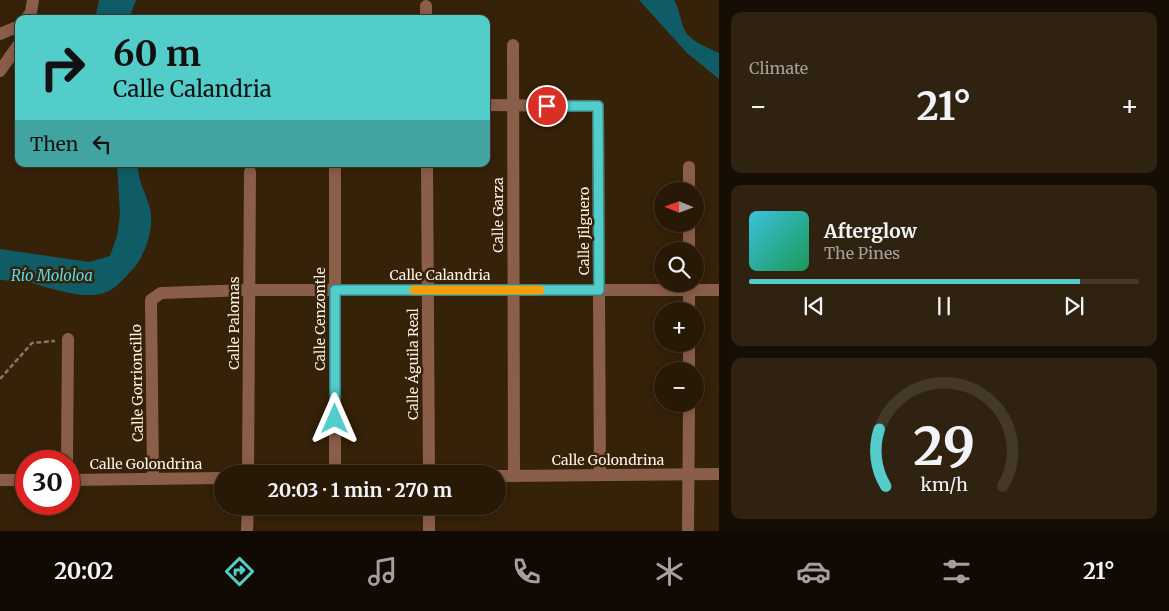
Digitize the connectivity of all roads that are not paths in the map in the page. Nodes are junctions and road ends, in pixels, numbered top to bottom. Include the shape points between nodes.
1 (33, 0) edge
2 (29, 15) edge
3 (15, 28) edge
4 (0, 34) edge
5 (513, 45) dead end
6 (15, 50) edge
7 (0, 71) edge
8 (490, 105) edge
9 (513, 105) junction
10 (335, 167) edge
11 (427, 167) edge
12 (688, 167) dead end
13 (250, 172) dead end
14 (689, 182) edge
15 (654, 288) edge
16 (704, 288) edge
17 (249, 290) junction
18 (335, 290) junction
19 (428, 290) junction
20 (514, 290) junction
21 (599, 290) junction
22 (719, 290) edge
23 (162, 293) joint
24 (68, 339) road end
25 (689, 412) edge
26 (67, 450) edge
27 (248, 465) edge
28 (335, 465) edge
29 (429, 465) edge
30 (689, 474) junction
31 (719, 474) edge
32 (600, 475) junction
33 (506, 476) edge
34 (514, 476) junction
35 (214, 478) edge
36 (153, 479) junction
37 (0, 480) edge
38 (15, 480) edge
39 (80, 480) edge
40 (248, 515) edge
41 (429, 515) edge
42 (248, 531) edge
43 (430, 531) edge
44 (688, 531) edge

1 - 2 street
3 - 4 street
5 - 9 street, Calle Garza
6 - 7 street
8 - 9 street
9 - 20 street, Calle Garza
9 - 21 street, Calle Jilguero via 598,106
10 - 18 street, Calle Cenzontle
11 - 19 street, Calle Águila Real
12 - 14 street
13 - 17 street, Calle Palomas
15 - 21 street, Calle Calandria
16 - 22 street, Calle Calandria
17 - 18 street, Calle Calandria
17 - 23 street, Calle Calandria
17 - 27 street, Calle Palomas
18 - 19 street, Calle Calandria
18 - 28 street, Calle Cenzontle
19 - 20 street, Calle Calandria
19 - 29 street, Calle Águila Real
20 - 21 street, Calle Calandria
20 - 34 street, Calle Garza
21 - 32 street, Calle Jilguero
23 - 36 street, Calle Gorrioncillo via 151,300
24 - 26 street
25 - 30 street
30 - 31 street, Calle Golondrina
30 - 32 street, Calle Golondrina
30 - 44 street
32 - 34 street, Calle Golondrina
33 - 34 street, Calle Golondrina
35 - 36 street, Calle Golondrina
36 - 39 street, Calle Golondrina
37 - 38 street
40 - 42 street
41 - 43 street

